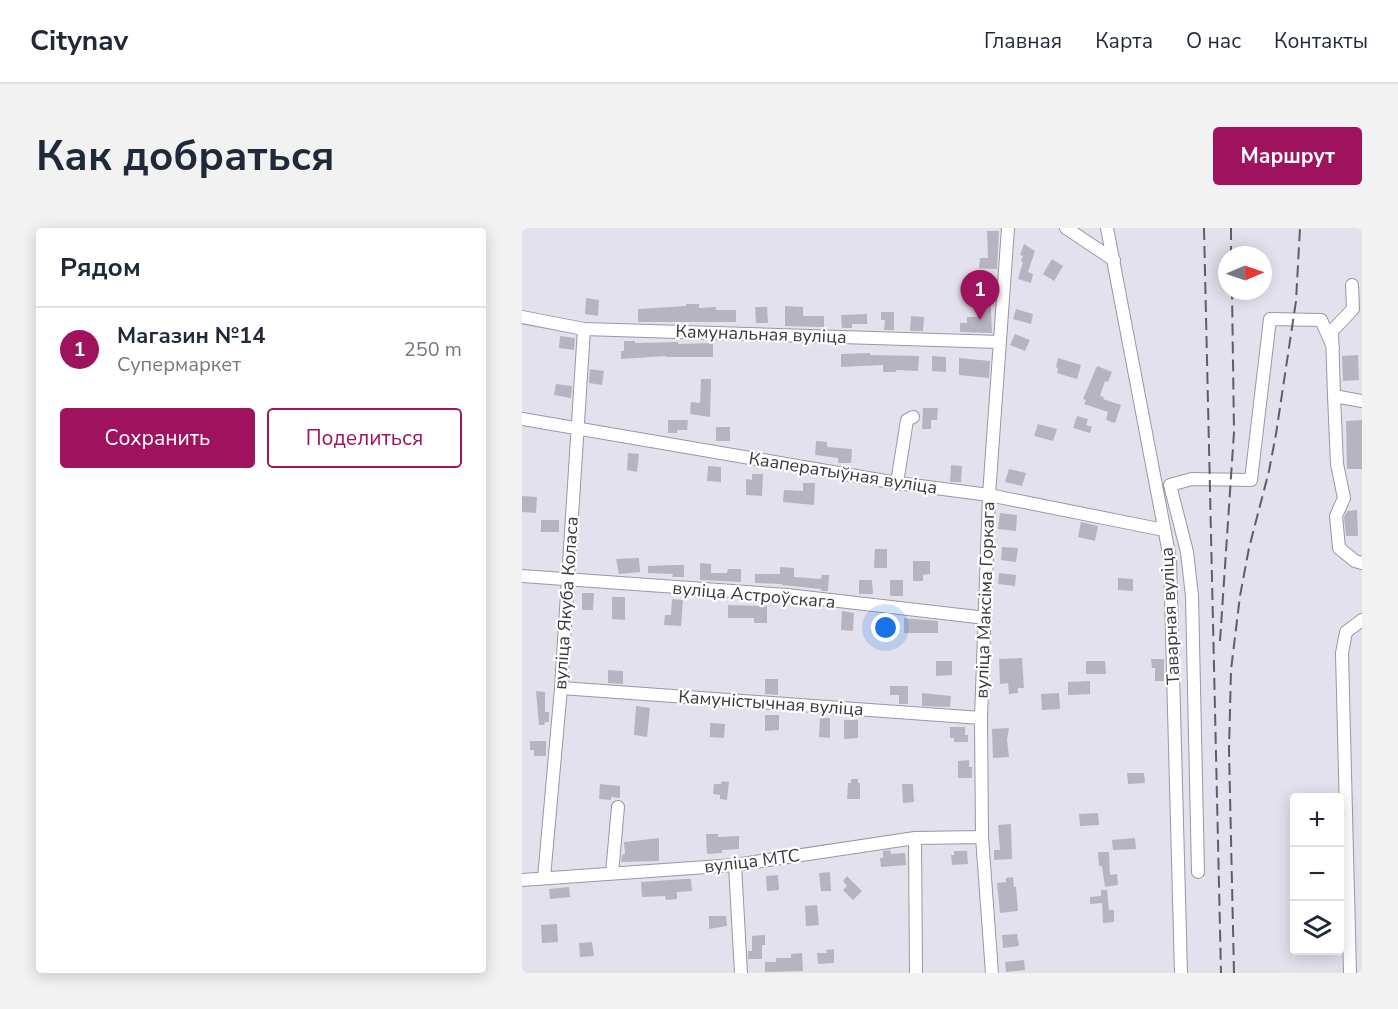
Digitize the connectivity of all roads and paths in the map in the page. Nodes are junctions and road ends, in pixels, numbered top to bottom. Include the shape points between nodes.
1 (1008, 228) edge
2 (1066, 228) edge
3 (1107, 228) edge
4 (1114, 260) junction
5 (1352, 285) dead end
6 (522, 317) edge
7 (584, 328) junction
8 (1000, 342) junction
9 (1333, 347) junction
10 (1334, 396) junction
11 (1362, 401) edge
12 (913, 417) dead end
13 (522, 419) edge
14 (577, 428) junction
15 (897, 483) junction
16 (989, 495) junction
17 (1164, 530) junction
18 (1362, 563) edge
19 (522, 576) edge
20 (568, 581) junction
21 (986, 618) junction
22 (1362, 620) edge
23 (561, 688) junction
24 (981, 718) junction
25 (618, 807) dead end
26 (982, 837) junction
27 (915, 838) junction
28 (735, 865) junction
29 (612, 873) junction
30 (1198, 873) dead end
31 (544, 878) junction
32 (522, 880) edge
33 (741, 973) edge
34 (916, 973) edge
35 (992, 973) edge
36 (1181, 973) edge
37 (1350, 973) edge

1 - 8 street, вуліца Максіма Горкага
2 - 4 street
3 - 4 street, Таварная вуліца
4 - 17 street, Таварная вуліца
5 - 9 street via 1353,309 1332,331
6 - 7 street, Камунальная вуліца
7 - 8 street, Камунальная вуліца
7 - 14 street, вуліца Якуба Коласа
8 - 16 street, вуліца Максіма Горкага
9 - 10 street
9 - 30 street via 1321,320 1270,319 1251,480 1192,479 1170,485 1187,552 1192,596
10 - 11 street
10 - 18 street via 1337,464 1344,498 1336,516 1339,548
12 - 15 street via 907,420
13 - 14 street, Кааператыўная вуліца
14 - 15 street, Кааператыўная вуліца
14 - 20 street, вуліца Якуба Коласа
15 - 16 street, Кааператыўная вуліца
16 - 17 street, Кааператыўная вуліца
16 - 21 street, вуліца Максіма Горкага
17 - 36 street, Таварная вуліца via 1170,559
19 - 20 street, вуліца Астроўскага
20 - 21 street, вуліца Астроўскага via 787,595
20 - 23 street, вуліца Якуба Коласа
21 - 24 street, вуліца Максіма Горкага
22 - 37 street via 1346,632 1342,653
23 - 24 street, Камуністычная вуліца
23 - 31 street, вуліца Якуба Коласа
24 - 26 street, вуліца Максіма Горкага
25 - 29 street
26 - 27 street, вуліца МТС
26 - 35 street, вуліца Максіма Горкага
27 - 28 street, вуліца МТС
27 - 34 street
28 - 29 street, вуліца МТС
28 - 33 street
29 - 31 street, вуліца МТС
31 - 32 street, вуліца МТС

